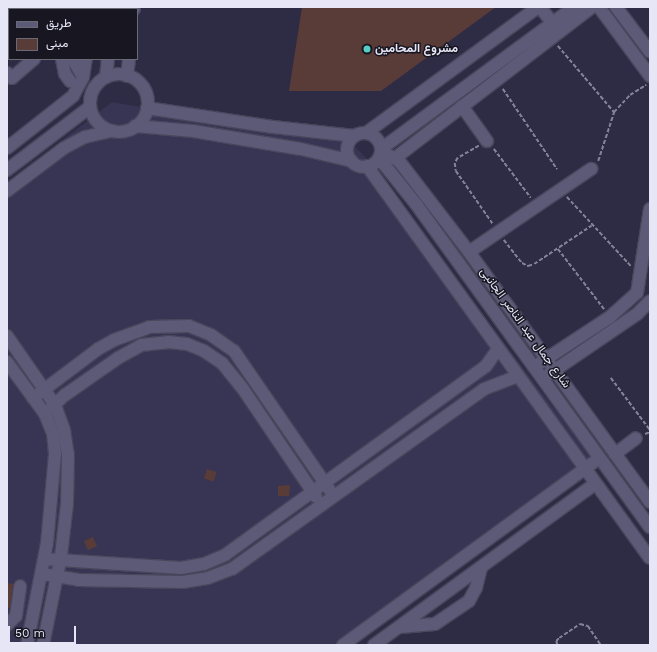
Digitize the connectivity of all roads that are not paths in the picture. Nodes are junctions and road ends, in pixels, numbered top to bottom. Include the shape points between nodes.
1 (539, 7) edge
2 (574, 7) edge
3 (592, 7) edge
4 (599, 7) edge
5 (616, 7) edge
6 (554, 31) junction
7 (650, 52) edge
8 (33, 60) edge
9 (62, 60) edge
10 (74, 60) edge
11 (86, 60) edge
12 (108, 60) edge
13 (129, 60) edge
14 (127, 76) junction
15 (650, 76) edge
16 (106, 77) junction
17 (9, 78) edge
18 (83, 78) junction
19 (70, 81) dead end
20 (462, 106) junction
21 (90, 107) junction
22 (147, 108) junction
23 (135, 126) junction
24 (112, 131) junction
25 (361, 134) junction
26 (488, 141) road end
27 (7, 148) edge
28 (380, 153) junction
29 (395, 158) junction
30 (352, 161) junction
31 (367, 166) junction
32 (591, 169) road end
33 (7, 170) edge
34 (7, 191) edge
35 (650, 209) edge
36 (470, 252) junction
37 (649, 305) edge
38 (7, 336) edge
39 (498, 349) junction
40 (547, 359) junction
41 (7, 362) edge
42 (534, 366) junction
43 (555, 370) junction
44 (518, 376) junction
45 (542, 378) junction
46 (45, 388) junction
47 (33, 398) junction
48 (55, 405) junction
49 (45, 414) junction
50 (636, 438) dead end
51 (615, 454) junction
52 (599, 458) junction
53 (584, 469) junction
54 (324, 482) junction
55 (595, 484) junction
56 (313, 491) junction
57 (334, 496) junction
58 (650, 502) edge
59 (321, 505) junction
60 (650, 527) edge
61 (650, 558) edge
62 (44, 559) junction
63 (60, 561) junction
64 (481, 568) junction
65 (42, 574) junction
66 (57, 578) junction
67 (20, 586) dead end
68 (7, 625) edge
69 (371, 626) junction
70 (400, 627) junction
71 (378, 643) edge
72 (27, 645) edge
73 (43, 645) edge
74 (343, 645) edge

1 - 6 street
1 - 25 street
2 - 6 street
3 - 6 street
4 - 15 street
5 - 7 street
6 - 20 street
6 - 28 street
8 - 17 street
9 - 19 street via 65,74
10 - 18 street
11 - 18 street
12 - 16 street
13 - 14 street
14 - 16 street
14 - 22 street via 143,88
16 - 21 street via 93,90
18 - 27 street via 73,96 58,110
20 - 26 street
20 - 29 street
21 - 24 street via 97,122
21 - 33 street
22 - 23 street
22 - 25 street via 273,127
23 - 24 street via 124,131
23 - 30 street via 193,131 301,149
24 - 34 street via 85,138 64,148
25 - 28 street via 377,138
25 - 30 street via 347,150
28 - 29 street, شارع جمال عبد الناصر الجانبى
28 - 31 street
28 - 42 street
29 - 36 street, شارع جمال عبد الناصر الجانبى
30 - 31 street
31 - 39 street
32 - 36 street
35 - 40 street via 641,276 634,296 610,317
36 - 40 street, شارع جمال عبد الناصر الجانبى
37 - 43 street
38 - 46 street
39 - 44 street
39 - 54 street via 486,366
40 - 42 street
40 - 43 street, شارع جمال عبد الناصر الجانبى
41 - 47 street
42 - 45 street
43 - 45 street
43 - 51 street, شارع جمال عبد الناصر الجانبى
44 - 53 street
44 - 57 street via 484,389
45 - 52 street
46 - 47 street
46 - 48 street
46 - 54 street via 114,340 149,327 189,326 211,335 234,352
47 - 49 street
48 - 49 street
48 - 56 street via 118,358 141,345 168,342 187,344 222,363 243,389
48 - 63 street via 64,430 68,460
49 - 62 street via 53,434 55,454
50 - 51 street
51 - 58 street, شارع جمال عبد الناصر الجانبى
52 - 53 street
52 - 60 street
53 - 55 street
53 - 69 street
54 - 56 street
54 - 57 street
55 - 61 street
55 - 64 street
56 - 59 street
56 - 63 street via 244,542 204,564 159,568
57 - 59 street
59 - 66 street via 232,569 208,578 183,582
62 - 63 street
62 - 65 street
63 - 66 street
64 - 70 street
64 - 70 street via 469,602 435,624
65 - 66 street
65 - 72 street
66 - 73 street
67 - 68 street via 16,616
69 - 71 street
69 - 74 street
70 - 71 street

